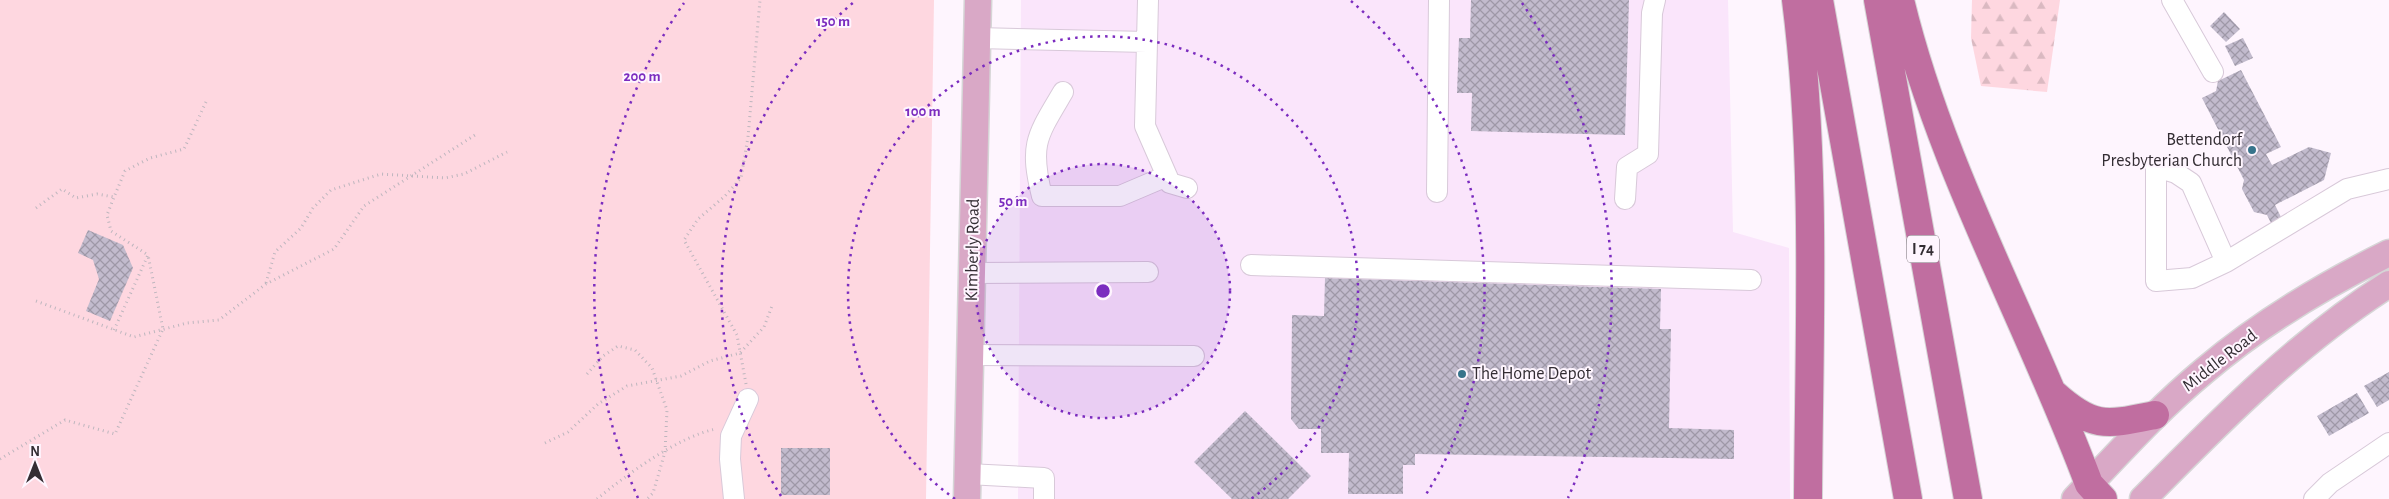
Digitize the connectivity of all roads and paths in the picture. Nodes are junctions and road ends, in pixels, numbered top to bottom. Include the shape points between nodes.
1 (760, 0) edge
2 (978, 0) edge
3 (1148, 0) edge
4 (1439, 0) edge
5 (1655, 0) edge
6 (1796, 0) edge
7 (1819, 0) edge
8 (1878, 0) edge
9 (1900, 0) edge
10 (2172, 0) edge
11 (977, 38) junction
12 (1147, 42) junction
13 (2213, 72) dead end
14 (1063, 92) dead end
15 (206, 102) dead end
16 (475, 136) dead end
17 (507, 152) dead end
18 (410, 176) junction
19 (1167, 176) junction
20 (2389, 179) edge
21 (1187, 188) dead end
22 (1437, 192) dead end
23 (114, 197) junction
24 (1625, 199) dead end
25 (36, 208) dead end
26 (2389, 253) edge
27 (148, 255) junction
28 (2226, 262) junction
29 (1251, 265) dead end
30 (1148, 272) dead end
31 (973, 273) junction
32 (1751, 280) dead end
33 (266, 284) junction
34 (2389, 284) edge
35 (36, 302) dead end
36 (772, 306) dead end
37 (163, 329) junction
38 (114, 330) junction
39 (740, 353) junction
40 (971, 355) junction
41 (1194, 356) dead end
42 (587, 374) dead end
43 (658, 380) junction
44 (2052, 392) junction
45 (748, 399) joint
46 (2155, 416) junction
47 (736, 425) junction
48 (545, 443) dead end
49 (2389, 443) edge
50 (665, 452) junction
51 (0, 459) edge
52 (968, 486) edge
53 (2089, 494) edge
54 (597, 499) edge
55 (647, 499) edge
56 (734, 499) edge
57 (1044, 499) edge
58 (1808, 499) edge
59 (1908, 499) edge
60 (1968, 499) edge
61 (2143, 499) edge
62 (2314, 499) edge

1 - 39 path via 748,137 741,178 698,219 684,240 737,335
2 - 11 main road, Kimberly Road
3 - 12 street
4 - 22 street
5 - 24 street via 1648,154 1627,167
6 - 58 highway via 1810,183
7 - 59 highway
8 - 60 highway, I 74
9 - 44 highway via 1922,81
10 - 13 street
11 - 12 street
11 - 31 main road, Kimberly Road
12 - 19 street via 1145,126
14 - 19 street via 1042,128 1034,150 1042,196 1120,196
15 - 23 path via 184,149 150,158 125,171
16 - 18 path
17 - 18 path via 464,174 445,178
18 - 33 path via 364,206 334,249
18 - 33 path via 381,174 331,190 313,208 301,228 275,252
19 - 21 street via 1170,183
20 - 28 street via 2348,190
23 - 25 path via 97,194 76,198 62,189
23 - 27 path via 107,216 111,231
26 - 46 main road, Middle Road via 2257,331 2204,371
27 - 37 path
27 - 38 path
28 - 28 street via 2192,183 2176,173 2156,167 2156,281 2192,278
29 - 32 street
30 - 31 street
31 - 40 main road, Kimberly Road
33 - 37 path via 219,320
34 - 61 main road via 2356,305 2249,393
35 - 38 path
36 - 39 path via 764,327
37 - 38 path via 134,337
37 - 51 path via 115,434 64,420
39 - 43 path via 710,361 681,376
39 - 45 path
40 - 41 street
40 - 52 main road, Kimberly Road
42 - 43 path via 603,356 618,346 635,350 652,368
43 - 48 path via 626,386 598,404 568,432
43 - 50 path via 667,410
44 - 46 highway via 2073,411 2105,423
44 - 53 highway
45 - 47 street
46 - 53 main road, Middle Road
47 - 50 path via 704,431
47 - 56 street via 730,443
49 - 62 street via 2330,483
50 - 54 path via 619,480
50 - 55 path via 653,493
52 - 57 street via 1044,478

